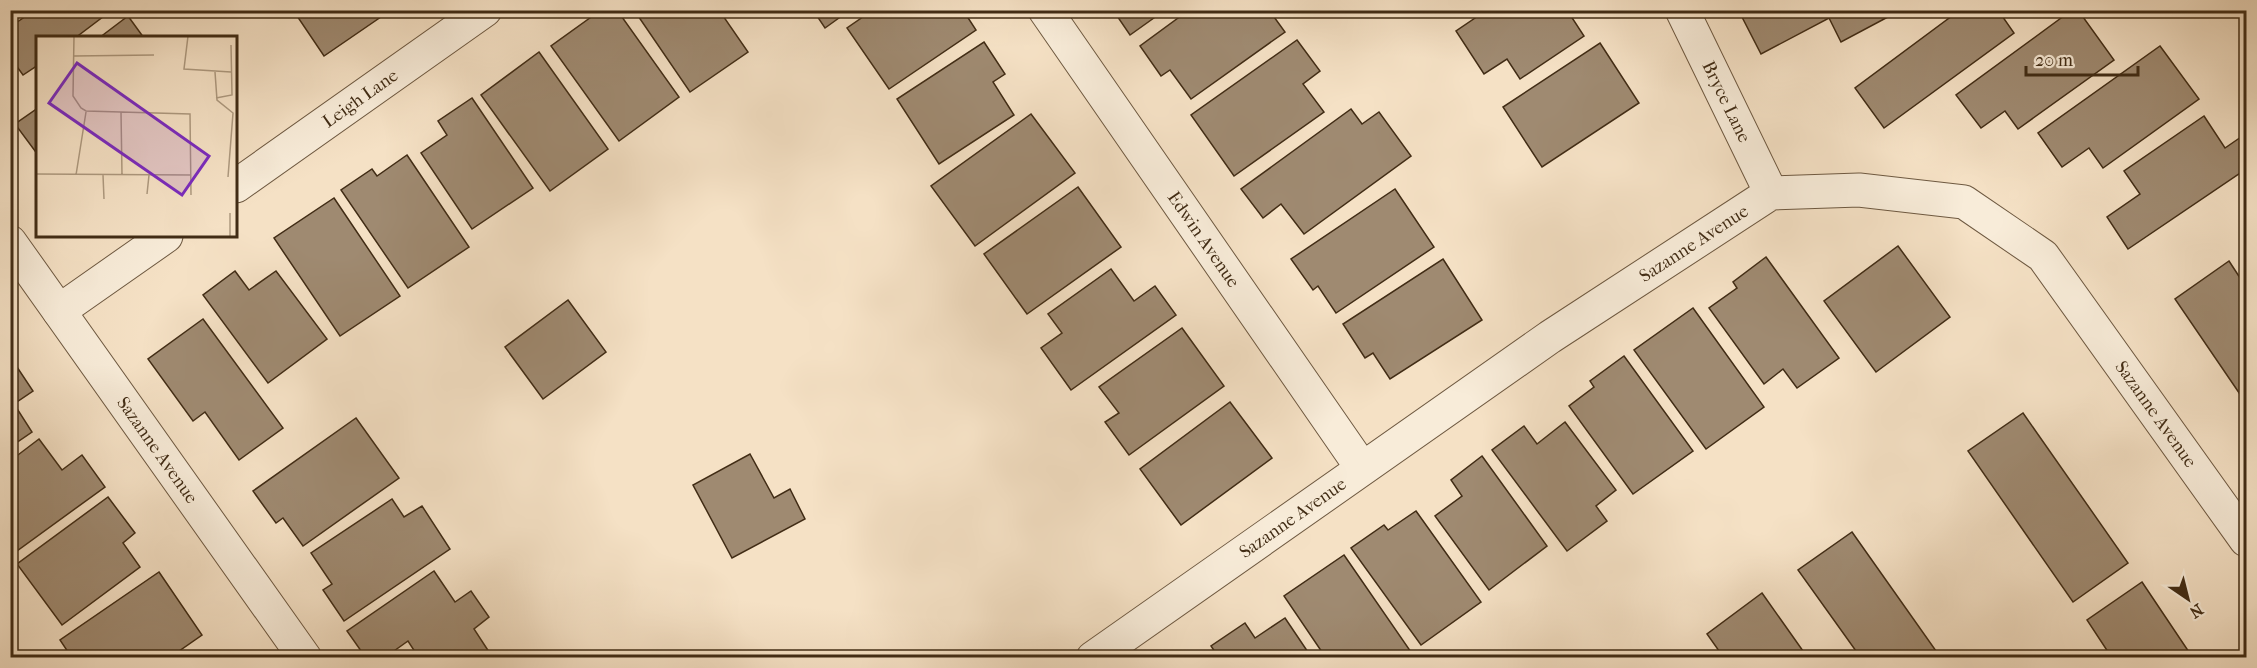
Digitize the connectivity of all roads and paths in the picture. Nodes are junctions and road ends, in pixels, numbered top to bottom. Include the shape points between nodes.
1 (485, 10) edge
2 (1045, 10) edge
3 (1682, 10) edge
4 (237, 185) edge
5 (1771, 193) junction
6 (165, 237) edge
7 (10, 242) edge
8 (59, 311) junction
9 (1362, 468) junction
10 (2247, 540) edge
11 (305, 657) edge
12 (1093, 657) edge

1 - 4 street, Leigh Lane
2 - 9 street, Edwin Avenue
3 - 5 street, Bryce Lane
5 - 9 street, Sazanne Avenue via 1550,337
5 - 10 street, Sazanne Avenue via 1859,190 1964,202 2043,256
6 - 8 street
7 - 8 street, Sazanne Avenue
8 - 11 street, Sazanne Avenue
9 - 12 street, Sazanne Avenue

